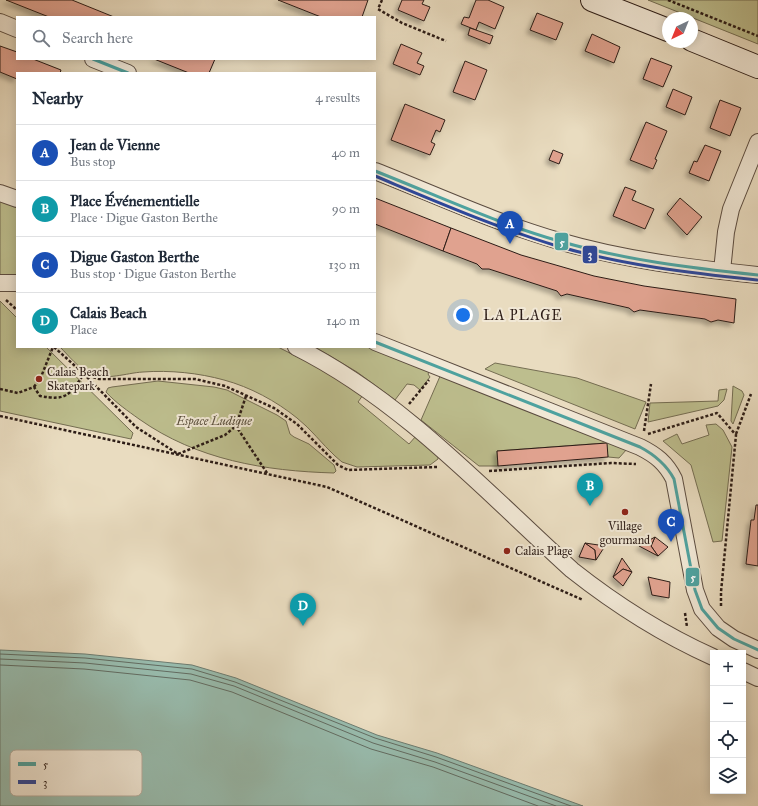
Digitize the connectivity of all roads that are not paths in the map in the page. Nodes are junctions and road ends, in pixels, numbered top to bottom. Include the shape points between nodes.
1 (592, 0) edge
2 (623, 0) edge
3 (662, 15) edge
4 (0, 22) edge
5 (662, 28) edge
6 (16, 29) edge
7 (698, 29) edge
8 (698, 42) edge
9 (758, 54) edge
10 (96, 60) edge
11 (758, 67) edge
12 (126, 72) edge
13 (758, 142) edge
14 (376, 171) edge
15 (0, 192) edge
16 (16, 199) edge
17 (722, 271) junction
18 (758, 275) edge
19 (0, 283) edge
20 (16, 283) edge
21 (376, 342) edge
22 (298, 348) edge
23 (758, 650) edge
24 (710, 656) edge
25 (746, 672) edge
26 (758, 678) edge

1 - 5 street
2 - 3 street
4 - 6 street
7 - 9 street
8 - 11 street
10 - 12 street
13 - 17 street via 731,209
14 - 17 street via 502,222 558,241 636,260
15 - 16 street
17 - 18 street
19 - 20 street
21 - 23 street via 636,446 658,458 674,479 695,590 706,615 726,634
22 - 24 street via 342,372 400,415 582,578 638,617
25 - 26 street

